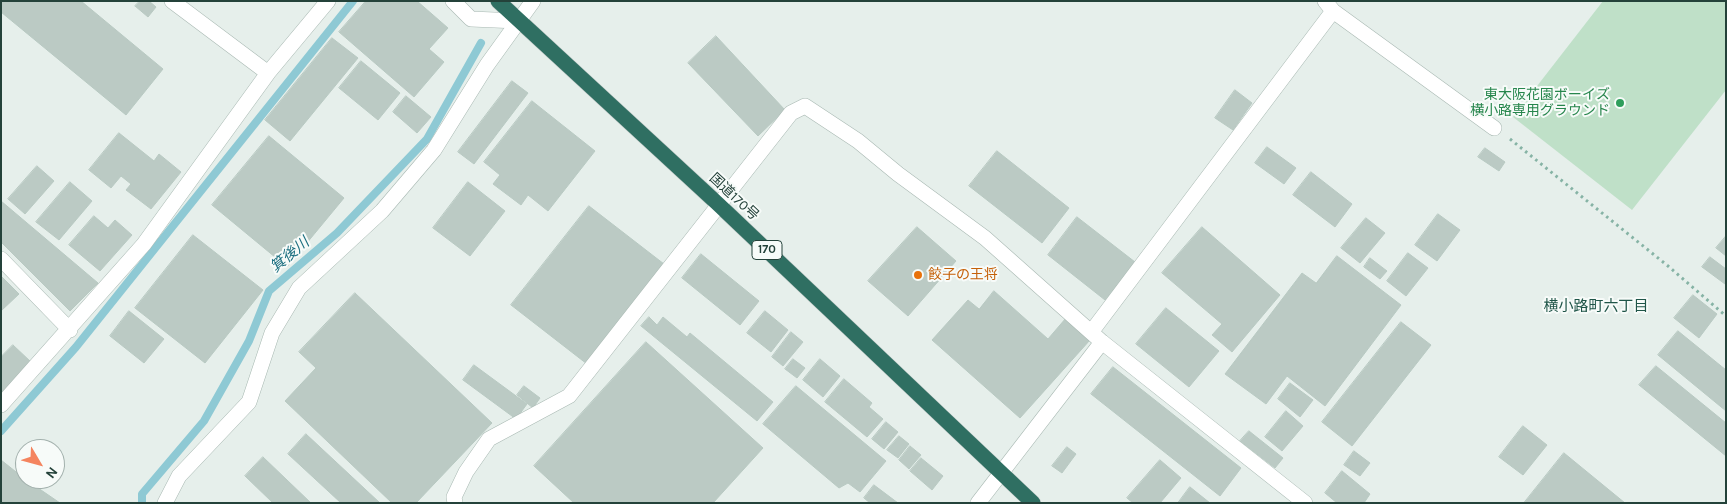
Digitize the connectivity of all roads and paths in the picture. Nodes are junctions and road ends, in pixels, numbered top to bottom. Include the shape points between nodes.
1 (172, 1) edge
2 (328, 1) edge
3 (453, 1) edge
4 (498, 1) edge
5 (516, 1) edge
6 (533, 1) edge
7 (1329, 6) edge
8 (518, 21) junction
9 (268, 73) junction
10 (1494, 128) joint
11 (718, 204) junction
12 (1, 259) edge
13 (1726, 316) edge
14 (70, 330) junction
15 (1097, 337) junction
16 (1, 405) edge
17 (1001, 472) junction
18 (165, 503) edge
19 (456, 503) edge
20 (978, 503) edge
21 (1033, 503) edge
22 (1305, 503) edge

1 - 9 street
2 - 9 street
3 - 8 street via 471,19
4 - 8 highway, 国道170号 / 170
5 - 8 street
6 - 8 street
7 - 10 street
7 - 15 street
8 - 11 highway, 国道170号 / 170
8 - 18 street via 434,150 382,211 299,288 272,334 249,402 179,476
9 - 14 street via 144,244
10 - 13 path via 1528,152
11 - 15 street via 791,113 805,106 858,141 986,238
11 - 17 highway, 国道170号 / 170
11 - 19 street via 569,396 489,439 466,472 454,497
12 - 14 street
14 - 16 street
15 - 17 street
15 - 22 street
17 - 20 street
17 - 21 highway, 国道170号 / 170

